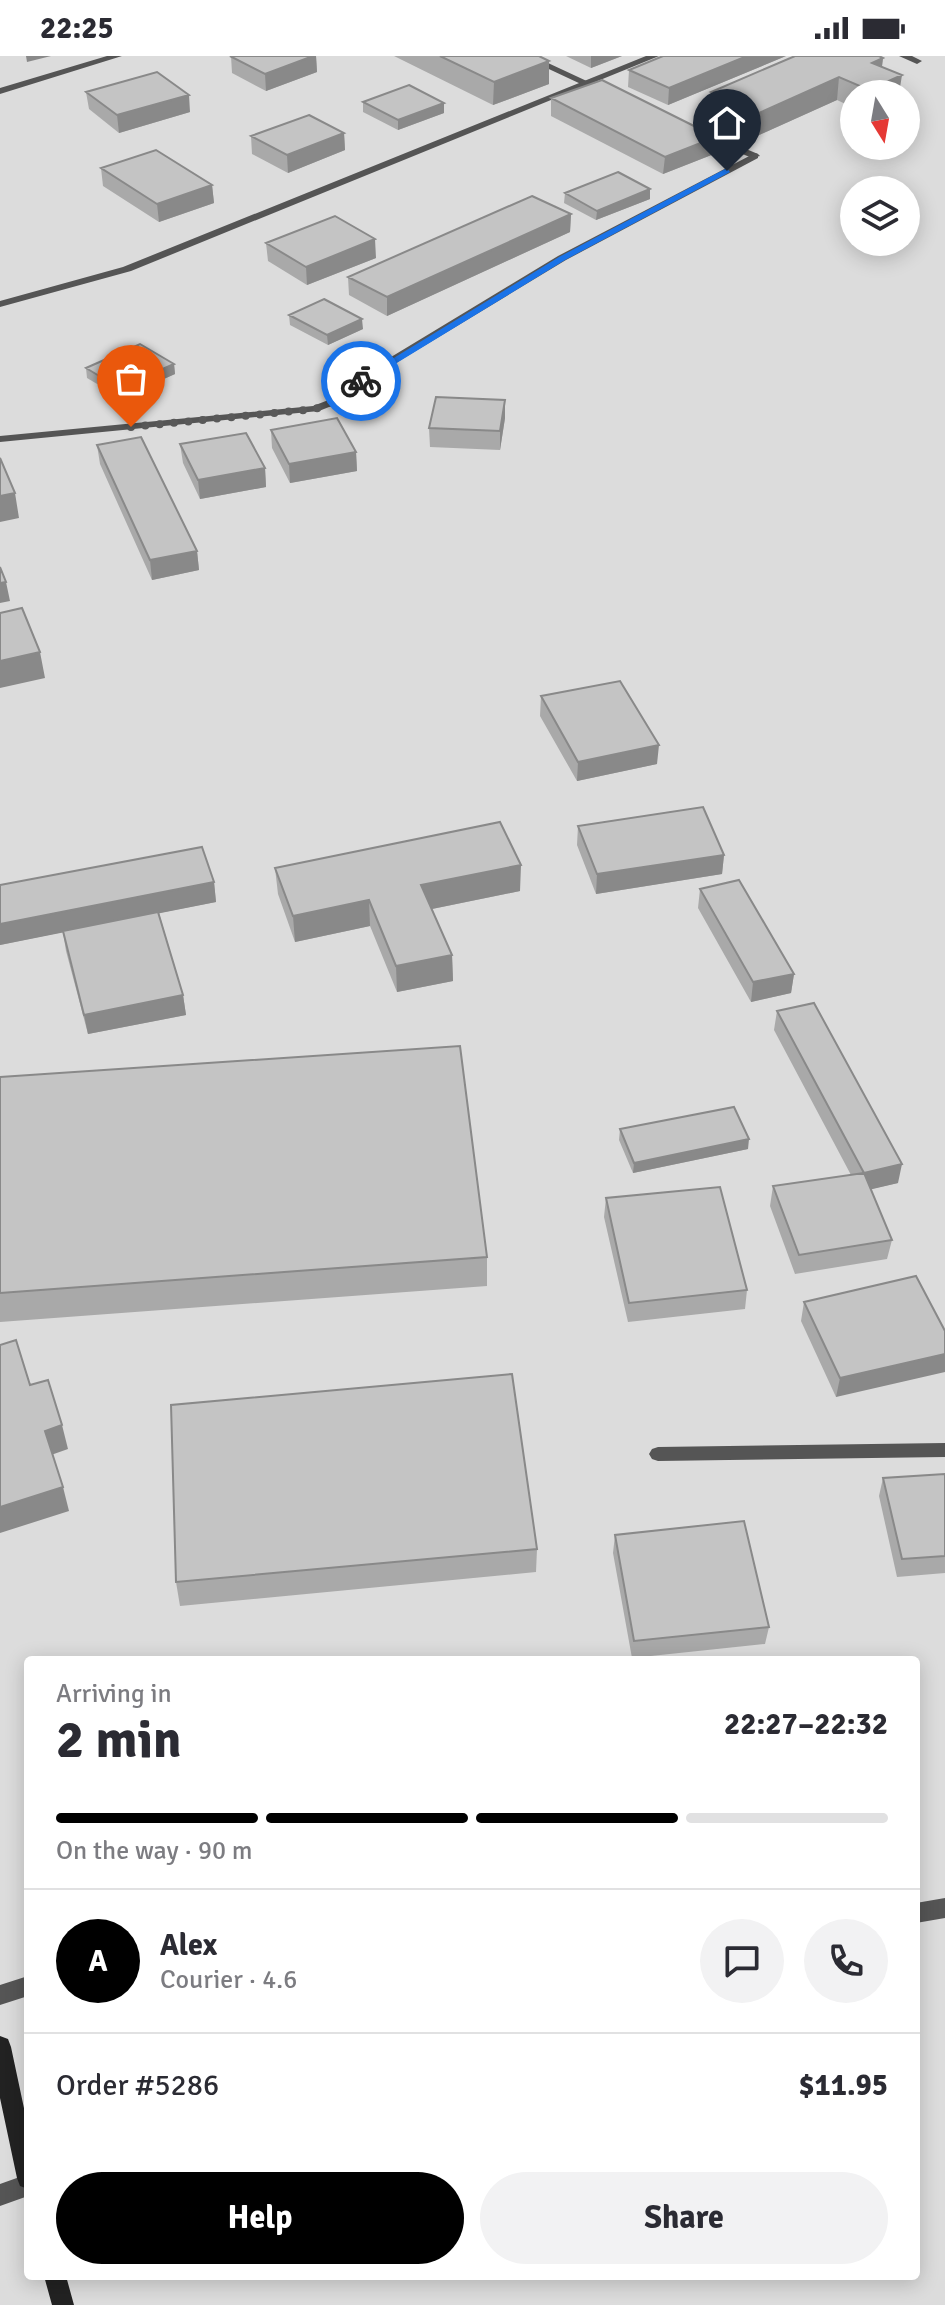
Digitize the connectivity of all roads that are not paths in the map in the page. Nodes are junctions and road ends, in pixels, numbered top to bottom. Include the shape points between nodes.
1 (117, 56) edge
2 (526, 56) edge
3 (654, 56) edge
4 (904, 56) edge
5 (917, 61) dead end
6 (586, 83) junction
7 (0, 91) edge
8 (614, 96) edge
9 (685, 126) edge
10 (0, 304) edge
11 (0, 439) edge
12 (945, 1450) edge
13 (658, 1454) dead end
14 (945, 1908) edge
15 (920, 1912) edge
16 (24, 1987) edge
17 (0, 1995) edge
18 (0, 2047) edge
19 (24, 2159) edge
20 (24, 2186) edge
21 (0, 2195) edge
22 (56, 2280) edge
23 (63, 2305) edge

1 - 7 street
2 - 6 street
3 - 6 street
4 - 5 street
6 - 8 street
6 - 10 street via 127,269
9 - 11 street via 755,156 562,258 402,354 335,401 315,409
12 - 13 street
14 - 15 street
16 - 17 street
18 - 19 main road
20 - 21 street
22 - 23 main road

